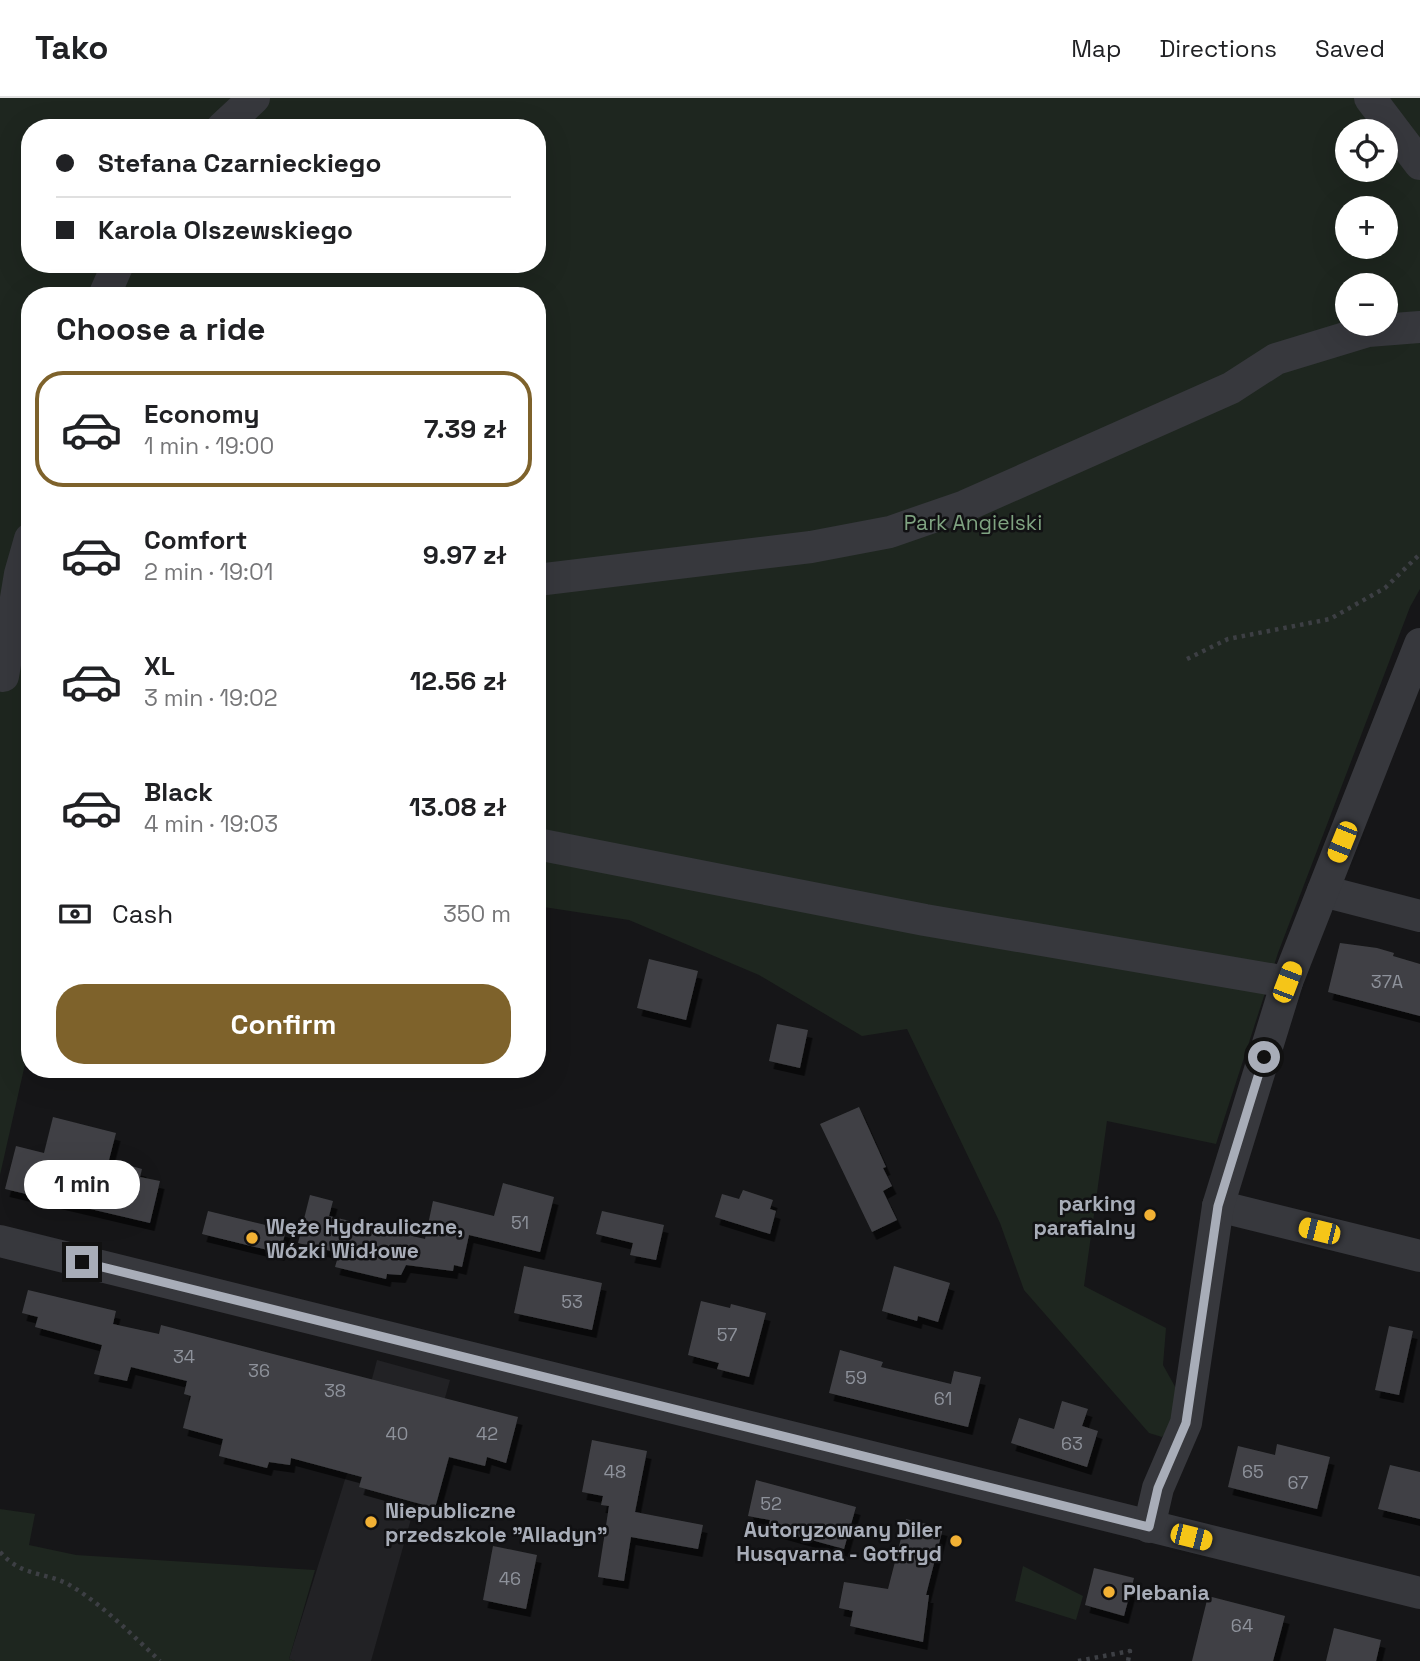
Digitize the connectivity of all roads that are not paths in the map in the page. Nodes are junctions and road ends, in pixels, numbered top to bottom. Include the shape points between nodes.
1 (254, 98) edge
2 (1370, 98) edge
3 (232, 119) edge
4 (1420, 164) edge
5 (1420, 327) edge
6 (21, 570) edge
7 (546, 579) edge
8 (1420, 644) edge
9 (21, 666) edge
10 (1, 678) edge
11 (546, 846) edge
12 (1323, 891) junction
13 (1420, 916) edge
14 (1287, 982) junction
15 (1218, 1206) junction
16 (0, 1241) edge
17 (1420, 1256) edge
18 (1149, 1527) junction
19 (1420, 1593) edge

1 - 3 street
2 - 4 street
5 - 7 street via 1368,331 1276,359 1231,388 965,506 903,528 811,547
6 - 10 street
8 - 12 street
9 - 10 street
11 - 14 street via 925,920
12 - 13 street
12 - 14 street
14 - 15 street
15 - 17 street
15 - 18 street via 1186,1423 1158,1488
16 - 18 street
18 - 19 street

